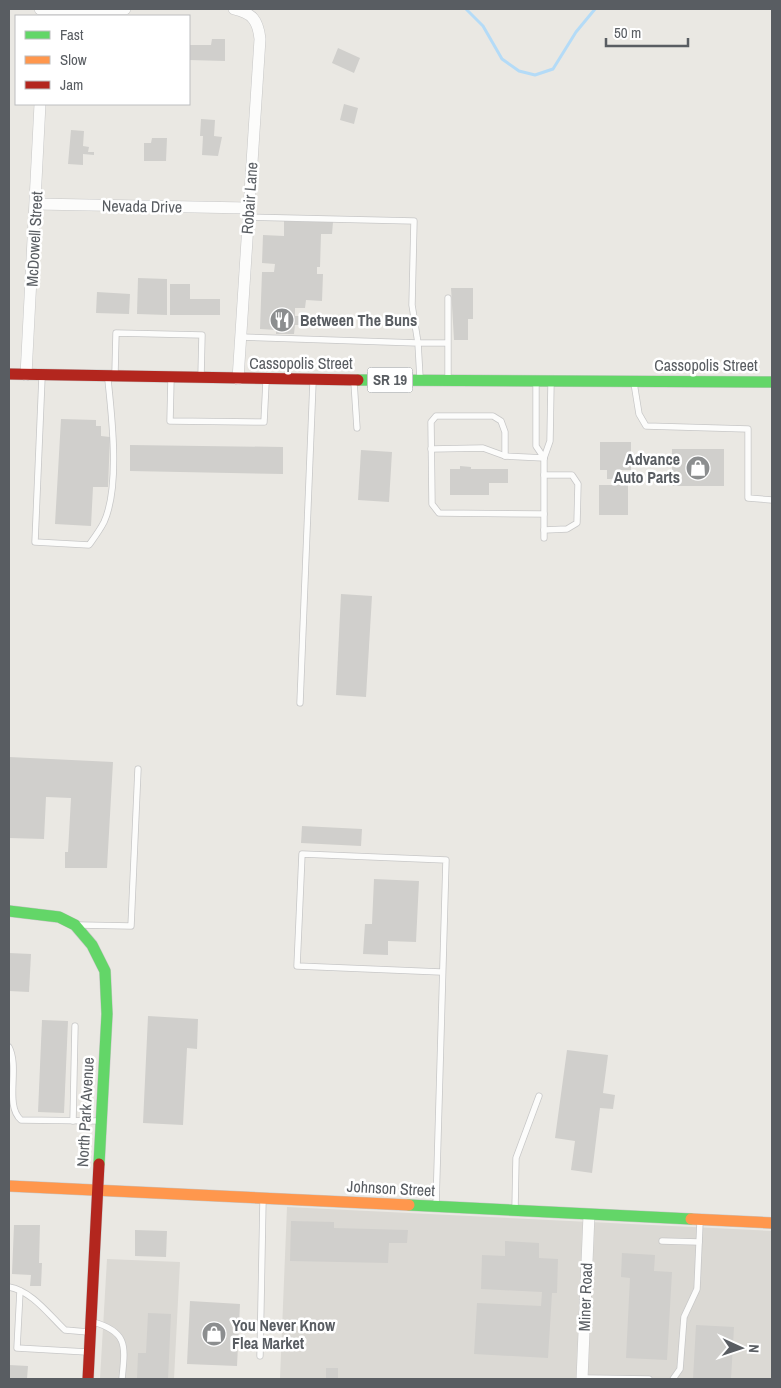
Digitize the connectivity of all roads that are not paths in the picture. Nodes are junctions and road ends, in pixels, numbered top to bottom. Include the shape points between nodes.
1 (40, 9) edge
2 (44, 9) edge
3 (125, 9) edge
4 (234, 9) edge
5 (40, 105) edge
6 (36, 204) junction
7 (247, 213) junction
8 (448, 298) dead end
9 (241, 337) junction
10 (418, 343) junction
11 (447, 343) junction
12 (9, 374) edge
13 (26, 375) junction
14 (42, 375) junction
15 (111, 377) junction
16 (171, 378) junction
17 (201, 378) junction
18 (238, 379) junction
19 (266, 379) junction
20 (313, 380) junction
21 (354, 380) junction
22 (420, 380) junction
23 (448, 380) junction
24 (536, 380) junction
25 (552, 381) junction
26 (634, 381) junction
27 (772, 382) edge
28 (357, 428) dead end
29 (431, 449) junction
30 (506, 456) junction
31 (544, 458) junction
32 (544, 475) junction
33 (772, 500) edge
34 (544, 514) junction
35 (544, 530) junction
36 (544, 538) dead end
37 (300, 703) dead end
38 (138, 769) dead end
39 (9, 910) edge
40 (75, 925) junction
41 (441, 972) junction
42 (75, 1026) dead end
43 (9, 1048) edge
44 (538, 1096) dead end
45 (73, 1121) junction
46 (101, 1122) junction
47 (9, 1186) edge
48 (97, 1190) junction
49 (263, 1198) junction
50 (436, 1207) junction
51 (515, 1211) junction
52 (589, 1215) junction
53 (700, 1220) junction
54 (772, 1223) edge
55 (662, 1241) dead end
56 (699, 1242) junction
57 (9, 1287) edge
58 (20, 1290) junction
59 (90, 1327) junction
60 (89, 1353) junction
61 (260, 1356) dead end
62 (88, 1379) edge
63 (122, 1379) edge
64 (582, 1379) edge
65 (650, 1379) edge
66 (673, 1379) edge

1 - 2 street
2 - 3 street
4 - 7 street, Robair Lane via 246,11 254,18 260,39
5 - 6 street, McDowell Street
6 - 7 street, Nevada Drive
6 - 13 street, McDowell Street
7 - 9 street, Robair Lane
7 - 10 lane via 414,221 412,305
8 - 11 lane
9 - 10 lane
9 - 18 street, Robair Lane
10 - 11 lane
10 - 22 lane
11 - 23 lane
12 - 13 street, Cassopolis Street / SR 19
13 - 14 street, Cassopolis Street / SR 19
14 - 15 street, Cassopolis Street / SR 19
14 - 15 lane via 35,542 89,545 104,522 111,494 114,437
15 - 16 street, Cassopolis Street / SR 19
15 - 17 lane via 116,332 202,335
16 - 17 street, Cassopolis Street / SR 19
16 - 19 lane via 170,421 264,422
17 - 18 street, Cassopolis Street / SR 19
18 - 19 street, Cassopolis Street / SR 19
19 - 20 street, Cassopolis Street / SR 19
20 - 21 street, Cassopolis Street / SR 19
20 - 37 lane
21 - 22 street, Cassopolis Street / SR 19
21 - 28 lane
22 - 23 street, Cassopolis Street / SR 19
23 - 24 street, Cassopolis Street / SR 19
24 - 25 street, Cassopolis Street / SR 19
24 - 31 lane via 536,446
25 - 26 street, Cassopolis Street / SR 19
25 - 31 lane via 550,441
26 - 27 street, Cassopolis Street / SR 19
26 - 33 lane via 639,414 646,426 748,429 748,498
29 - 30 lane via 482,448
29 - 30 lane via 431,422 436,416 492,416 501,421 505,432
29 - 34 lane via 432,504 439,513
30 - 31 lane
31 - 32 lane
32 - 34 lane
32 - 35 lane via 572,475 578,484 577,523 567,529
34 - 35 lane
35 - 36 lane
38 - 40 lane via 131,926
39 - 40 street, North Park Avenue via 59,917
40 - 46 street, North Park Avenue via 92,945 105,971
41 - 41 lane via 446,860 302,854 297,966
41 - 50 lane
42 - 45 lane
43 - 45 lane via 14,1057 16,1115 21,1120
44 - 51 lane via 516,1158
45 - 46 lane
46 - 48 street, North Park Avenue
47 - 48 street, Johnson Street
48 - 49 street, Johnson Street
48 - 59 street, North Park Avenue
49 - 50 street, Johnson Street
49 - 61 lane
50 - 51 street, Johnson Street
51 - 52 street, Johnson Street
52 - 53 street, Johnson Street
52 - 64 street, Miner Road
53 - 54 street, Johnson Street
53 - 56 lane
55 - 56 lane
56 - 66 lane via 697,1289 684,1317 680,1369
57 - 58 lane
58 - 59 lane via 65,1330
58 - 60 lane via 17,1348
59 - 60 street, North Park Avenue
59 - 63 lane via 109,1327 121,1338 124,1347
60 - 62 street, North Park Avenue
64 - 65 lane

